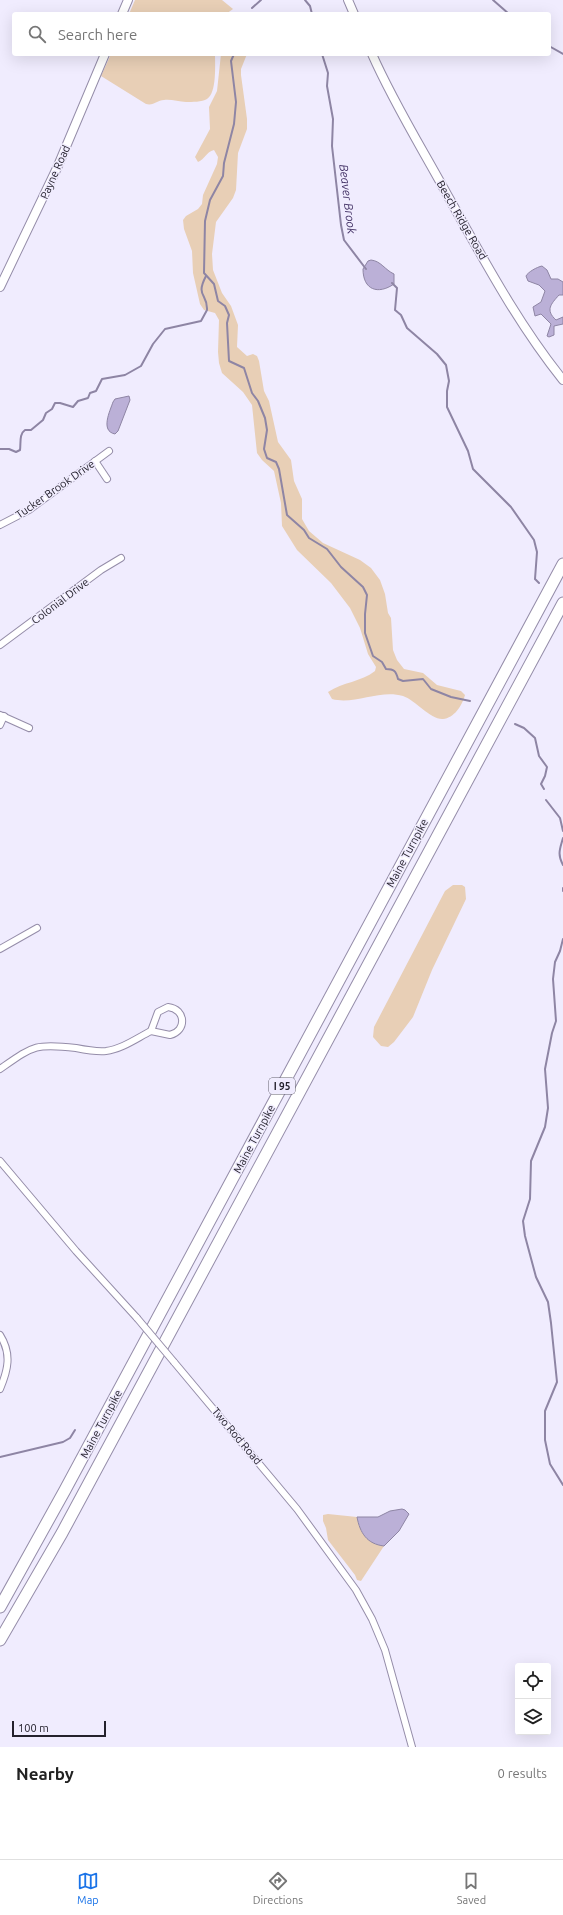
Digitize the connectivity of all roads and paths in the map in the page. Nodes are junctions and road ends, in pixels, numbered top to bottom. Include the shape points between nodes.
1 (128, 0) edge
2 (348, 0) edge
3 (123, 12) edge
4 (353, 12) edge
5 (104, 56) edge
6 (373, 56) edge
7 (0, 287) edge
8 (563, 380) edge
9 (108, 451) dead end
10 (95, 461) junction
11 (107, 478) dead end
12 (0, 524) edge
13 (121, 558) dead end
14 (563, 564) edge
15 (563, 603) edge
16 (0, 646) edge
17 (2, 716) edge
18 (0, 725) edge
19 (29, 728) dead end
20 (37, 928) dead end
21 (0, 949) edge
22 (151, 1031) junction
23 (0, 1069) edge
24 (0, 1161) edge
25 (0, 1335) edge
26 (0, 1390) edge
27 (0, 1607) edge
28 (0, 1640) edge
29 (412, 1747) edge

1 - 3 street
2 - 4 street
5 - 7 street, Payne Road via 57,168
6 - 8 street, Beech Ridge Road via 398,108 488,265 526,328
9 - 10 street, Tucker Brook Drive
10 - 11 street
10 - 12 street, Tucker Brook Drive via 29,510
13 - 16 street, Colonial Drive via 101,570
14 - 27 highway, Maine Turnpike / I 95 via 62,1497
15 - 28 highway, Maine Turnpike / I 95 via 62,1533
17 - 18 street
17 - 19 street
20 - 21 street
22 - 22 street via 168,1035 177,1032 182,1025 180,1013 170,1007 161,1009 156,1014
22 - 23 street via 108,1051 38,1046
24 - 29 street, Two Rod Road, bridge via 137,1318 297,1509 356,1590 385,1650
25 - 26 street via 6,1347 8,1363

